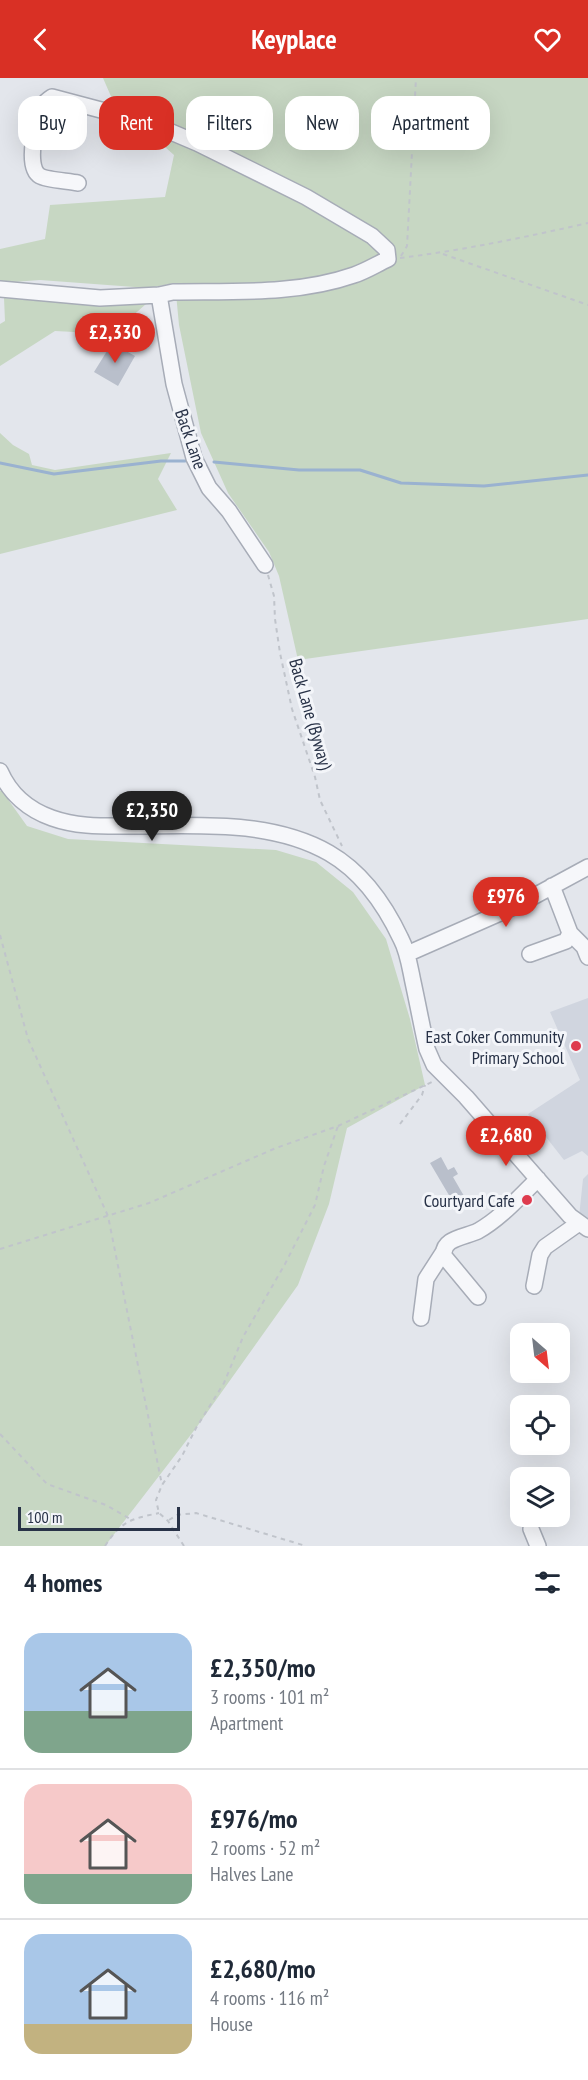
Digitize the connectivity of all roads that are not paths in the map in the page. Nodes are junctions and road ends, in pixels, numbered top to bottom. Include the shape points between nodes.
1 (78, 183) dead end
2 (0, 289) edge
3 (159, 295) junction
4 (265, 565) road end
5 (0, 771) edge
6 (584, 873) edge
7 (552, 886) junction
8 (570, 933) junction
9 (587, 950) edge
10 (406, 954) junction
11 (530, 954) dead end
12 (538, 1179) junction
13 (583, 1226) edge
14 (444, 1251) junction
15 (534, 1286) dead end
16 (478, 1297) dead end
17 (421, 1318) dead end
18 (531, 1529) dead end
19 (538, 1546) edge

1 - 3 street via 40,176 34,169 31,156 40,118 45,102 52,97 150,123 197,143 306,196 372,236 394,258 354,275 297,287
2 - 3 street via 100,298
3 - 4 street, Back Lane via 174,384 194,458 209,488
5 - 10 street via 5,782 29,807 65,822 268,832 330,853 380,901
6 - 7 street
7 - 8 street
7 - 10 street
8 - 9 street
8 - 11 street via 566,941
10 - 12 street via 434,1065
12 - 13 street
12 - 14 street via 488,1226 450,1241
13 - 15 street via 545,1247
14 - 16 street
14 - 17 street via 426,1279
18 - 19 street

